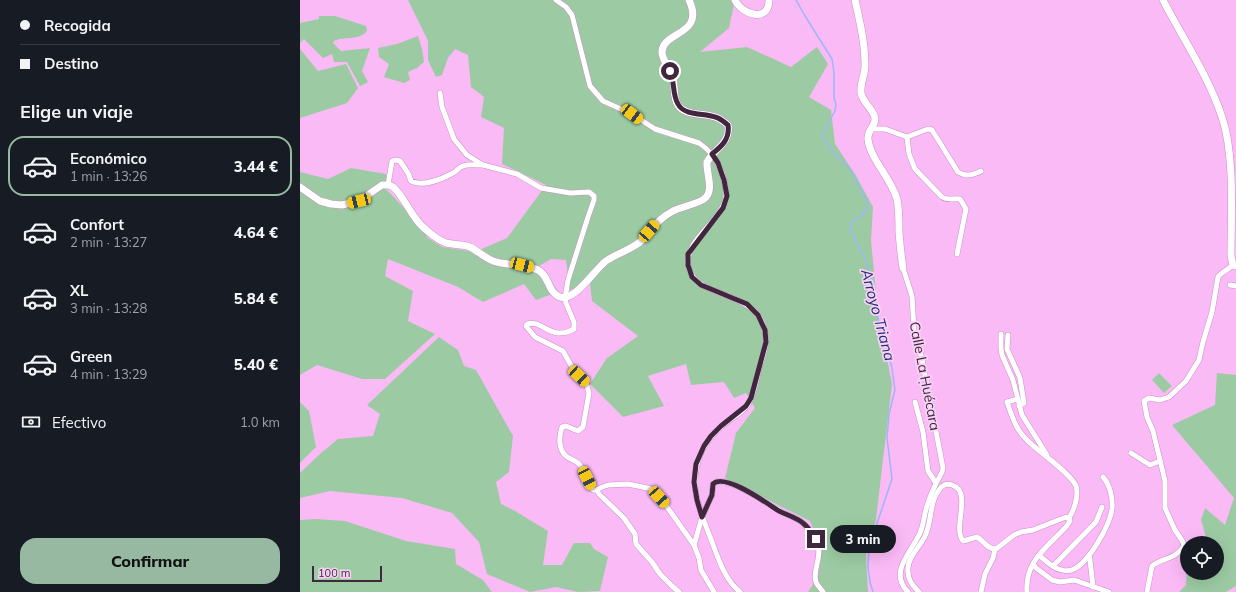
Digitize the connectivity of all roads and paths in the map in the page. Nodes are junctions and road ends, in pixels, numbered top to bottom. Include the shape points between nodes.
1 (556, 0) edge
2 (689, 0) edge
3 (735, 0) edge
4 (769, 0) edge
5 (855, 0) edge
6 (1163, 0) edge
7 (440, 93) dead end
8 (871, 129) junction
9 (907, 137) junction
10 (712, 154) junction
11 (483, 165) junction
12 (981, 171) dead end
13 (388, 185) junction
14 (300, 187) edge
15 (957, 254) dead end
16 (1235, 266) edge
17 (903, 268) joint
18 (565, 298) junction
19 (1001, 334) dead end
20 (1008, 335) dead end
21 (1018, 399) junction
22 (915, 402) dead end
23 (1019, 406) junction
24 (1131, 454) dead end
25 (1050, 460) junction
26 (1160, 461) junction
27 (1103, 477) dead end
28 (936, 483) junction
29 (597, 490) junction
30 (1102, 507) dead end
31 (702, 517) junction
32 (1069, 518) junction
33 (694, 545) junction
34 (995, 549) junction
35 (1039, 555) junction
36 (1089, 555) junction
37 (1033, 564) junction
38 (1052, 566) junction
39 (1093, 587) junction
40 (680, 592) edge
41 (714, 592) edge
42 (740, 592) edge
43 (823, 592) edge
44 (908, 592) edge
45 (919, 592) edge
46 (981, 592) edge
47 (1027, 592) edge
48 (1109, 592) edge
49 (1147, 592) edge

1 - 10 street via 572,15 590,86 604,101 632,114 655,129 699,143
2 - 10 street via 693,13 692,20 664,46 662,52 673,77 678,106 686,111 716,117 728,125 729,130 724,144
3 - 4 street via 747,12 758,14 766,11
5 - 8 street via 864,43 863,100 875,119
6 - 16 street via 1208,82 1222,118 1230,167 1231,256
7 - 11 street via 442,107 454,139 467,156
8 - 9 street via 885,129
8 - 17 street via 868,138 871,148 897,198
9 - 12 street via 928,129 932,130 958,172 972,175
9 - 15 street via 909,154 915,169 942,198 960,199 966,209
10 - 18 street via 707,162 710,186 704,199 673,211 658,221 641,241 606,261 582,286
10 - 31 street via 718,163 727,196 723,208 688,254 688,265 692,277 701,285 747,304 758,315 765,330 766,342 751,398 746,406 711,436 696,464 694,482
11 - 13 street via 462,166 454,173 431,182 416,183 411,181 400,161 395,160 392,161
11 - 18 street via 517,174 540,188 570,193 589,192 594,196 568,280
13 - 14 street via 382,185 359,201 342,205 320,201
13 - 18 street via 400,194 417,222 434,237 446,243 468,246 494,261 538,270 554,293
16 - 26 street via 1218,277 1199,360 1186,381 1169,397 1160,400 1149,398 1144,401
17 - 28 street, Calle La Ḥuécara via 912,296 914,330 942,462 942,472
18 - 29 street via 574,329 561,333 547,331 531,323 526,326 535,337 563,350 572,367 586,382 588,400 583,427 578,431 564,425 560,444 562,452 579,464 593,490
19 - 21 street via 1002,355
20 - 23 street via 1007,349 1020,378 1024,398 1024,403
21 - 23 street
21 - 25 street via 1007,402 1018,429
22 - 28 street, Calle La Ḥuécara via 923,432 928,471
23 - 25 street
24 - 26 street via 1150,465
25 - 32 street via 1076,486 1077,495
26 - 49 street via 1165,481 1165,508 1184,546 1176,555 1152,566
27 - 36 street via 1111,493 1111,516
28 - 44 street, Calle La Ḥuécara via 920,533 904,559 901,570 902,584
29 - 33 street via 608,485 628,484 652,489
29 - 40 street via 624,518 635,534 636,544 660,574
30 - 38 street via 1096,522
31 - 33 street
31 - 42 street via 728,578
31 - 43 street via 712,495 713,484 718,481 757,496 804,524 819,547 815,575 816,582
32 - 34 street via 1021,532
32 - 35 street via 1070,522
33 - 41 street via 701,570
34 - 45 street via 977,537 963,541 960,531 960,494 954,485 945,485 937,491 928,530 908,567 909,580
34 - 46 street
35 - 37 street
35 - 38 street
36 - 38 street via 1073,570 1061,570
36 - 39 street
37 - 39 street via 1052,580 1074,580
37 - 47 street via 1028,572
39 - 48 street

